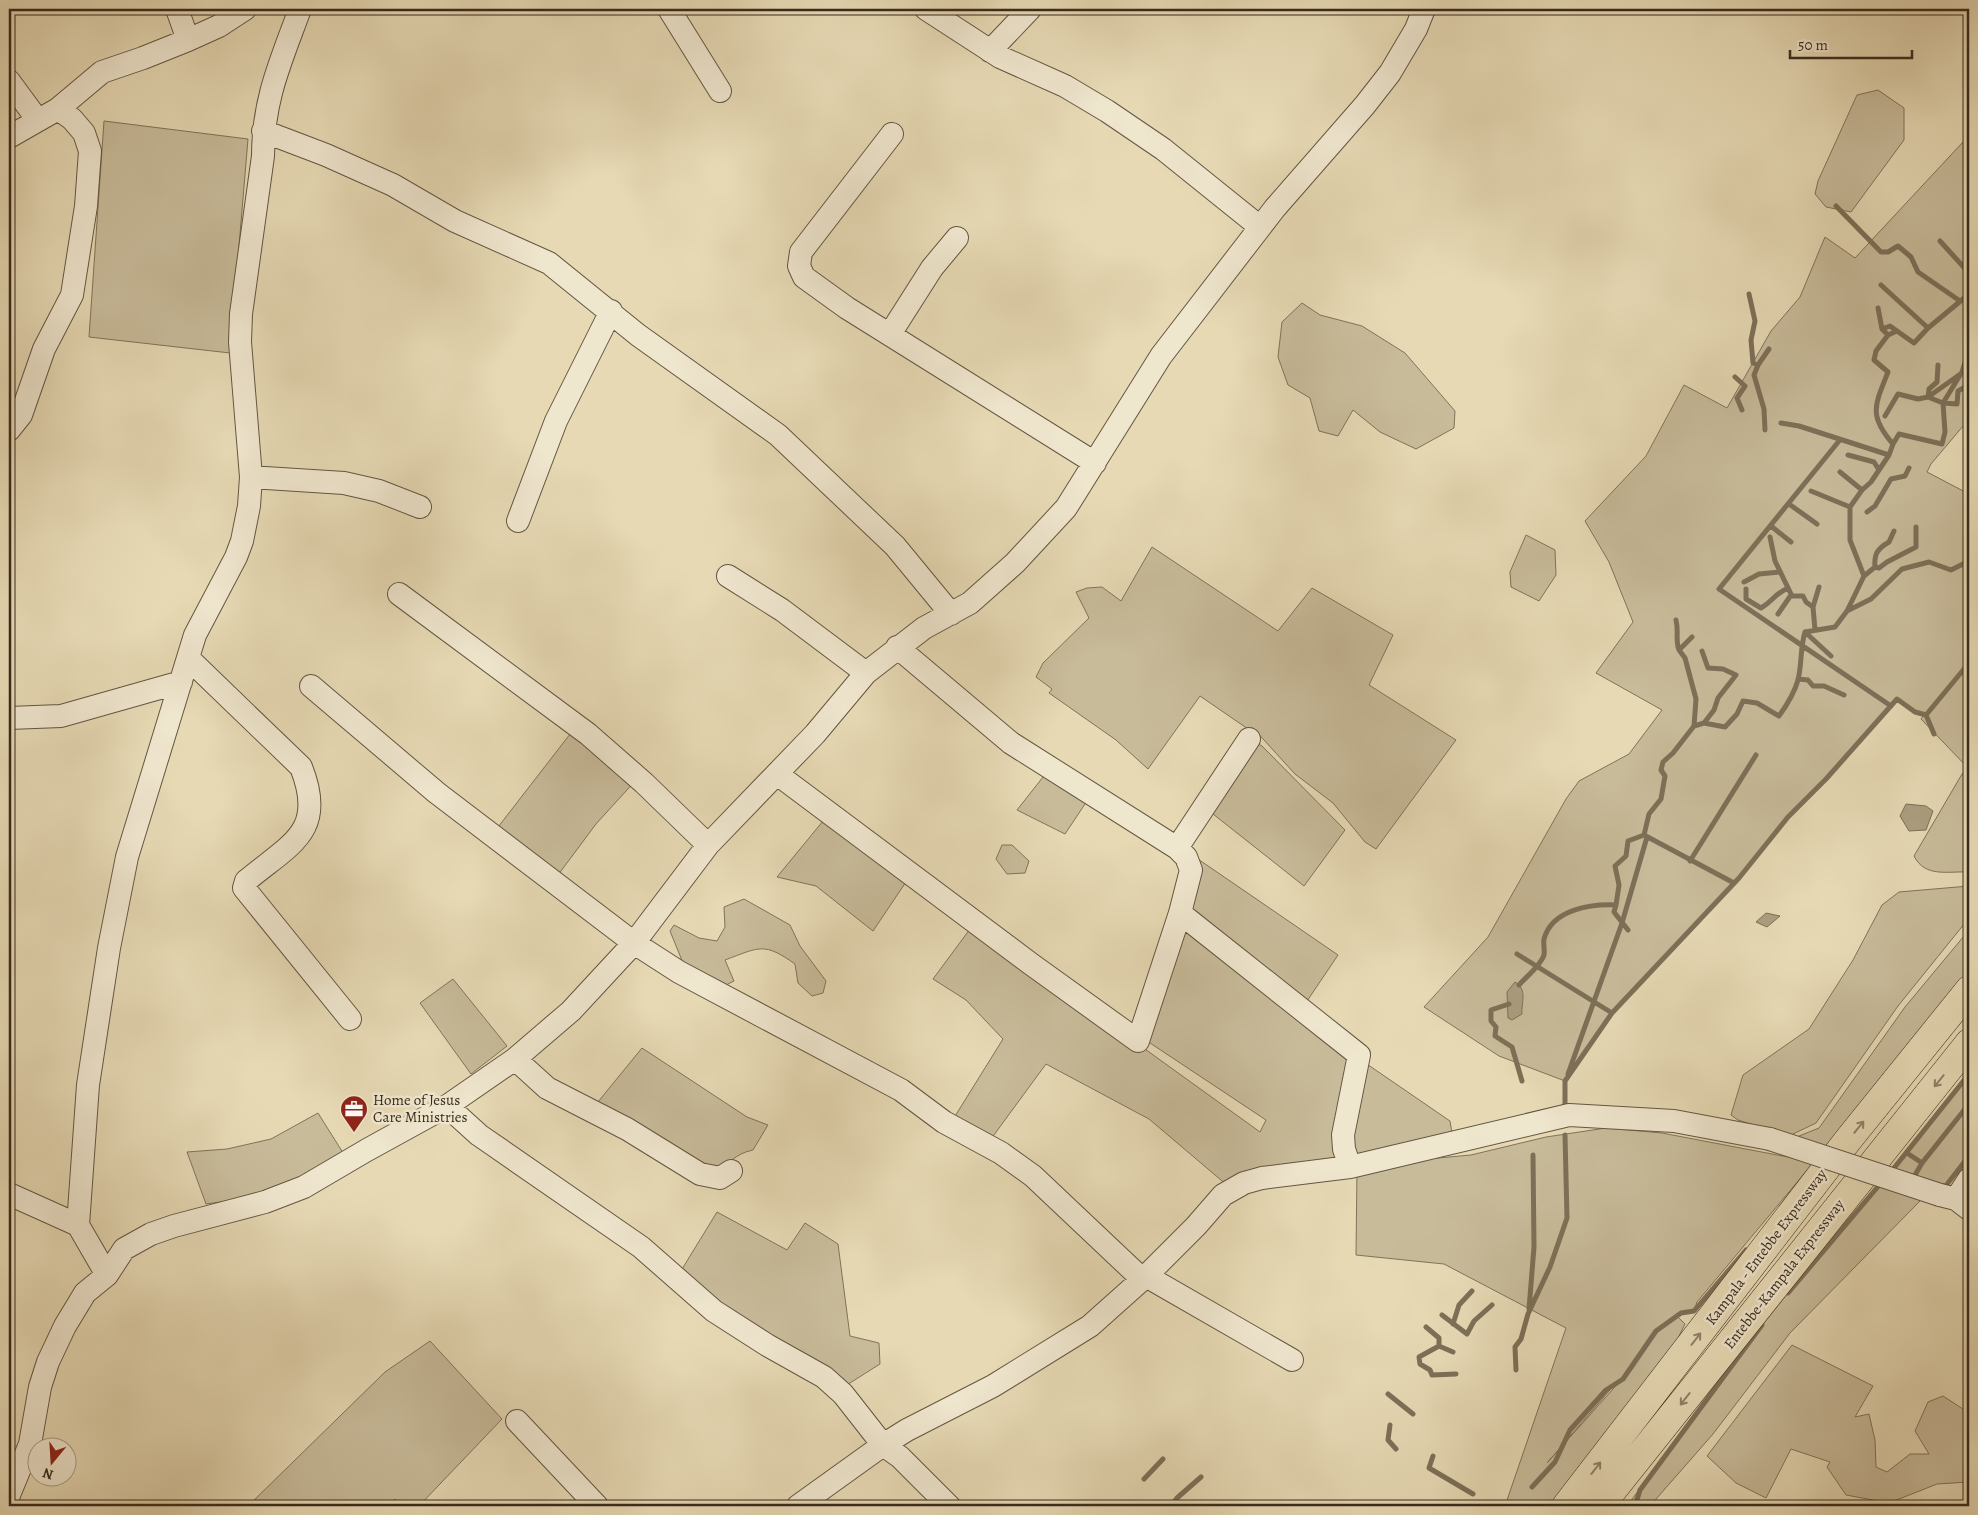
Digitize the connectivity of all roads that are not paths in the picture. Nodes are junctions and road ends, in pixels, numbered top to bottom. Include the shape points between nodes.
1 (177, 9) edge
2 (245, 9) edge
3 (300, 9) edge
4 (669, 9) edge
5 (926, 9) edge
6 (1030, 9) edge
7 (1424, 9) edge
8 (188, 40) junction
9 (990, 51) junction
10 (9, 82) edge
11 (720, 91) dead end
12 (58, 109) junction
13 (37, 119) junction
14 (263, 131) junction
15 (892, 134) dead end
16 (9, 137) edge
17 (1260, 227) junction
18 (957, 238) dead end
19 (611, 311) junction
20 (890, 334) junction
21 (9, 430) edge
22 (1095, 463) junction
23 (251, 477) junction
24 (420, 507) dead end
25 (518, 521) dead end
26 (728, 576) dead end
27 (399, 594) dead end
28 (951, 614) junction
29 (897, 647) junction
30 (188, 658) junction
31 (866, 673) junction
32 (182, 682) junction
33 (311, 686) dead end
34 (9, 718) edge
35 (1249, 739) dead end
36 (776, 774) junction
37 (708, 845) junction
38 (1177, 848) junction
39 (1180, 913) junction
40 (634, 943) junction
41 (1969, 990) edge
42 (350, 1019) dead end
43 (1969, 1043) edge
44 (515, 1059) junction
45 (447, 1106) junction
46 (1350, 1167) junction
47 (731, 1171) dead end
48 (1969, 1179) edge
49 (9, 1194) edge
50 (1955, 1201) edge
51 (84, 1234) junction
52 (124, 1249) junction
53 (107, 1276) junction
54 (1144, 1277) junction
55 (1292, 1360) dead end
56 (516, 1421) dead end
57 (883, 1445) junction
58 (9, 1495) edge
59 (596, 1506) edge
60 (798, 1506) edge
61 (949, 1506) edge
62 (1566, 1506) edge
63 (1600, 1506) edge

1 - 8 street
2 - 8 street via 219,26
3 - 14 street via 268,95
4 - 11 street
5 - 9 street
6 - 9 street
7 - 17 street via 1390,73
8 - 12 street via 102,72
9 - 17 street via 1065,86 1107,111 1163,149
10 - 13 street
12 - 13 street
12 - 21 street via 84,133 90,151 72,295 44,349 21,415
13 - 16 street
14 - 19 street via 326,155 393,186 455,221 549,263
14 - 23 street via 263,156 240,342
15 - 20 street via 799,258 804,277
17 - 22 street via 1162,356
18 - 20 street via 932,268
19 - 25 street via 556,421
19 - 28 street via 638,335 778,435 895,546
20 - 22 street
22 - 28 street via 1066,508 1014,563 970,603
23 - 24 street via 344,483 379,491
23 - 30 street via 242,541 195,635
26 - 31 street via 782,610
27 - 37 street via 588,734
28 - 29 street
29 - 31 street
29 - 38 street via 1011,743
30 - 32 street
30 - 42 street via 302,767 309,788 311,810 308,822 300,836 246,881 244,888
31 - 36 street via 815,734
32 - 34 street via 61,716
32 - 51 street via 127,856 109,948 88,1085
33 - 40 street via 437,793
35 - 38 street
36 - 37 street
36 - 39 street via 1138,1041
37 - 40 street
38 - 39 street via 1186,857 1191,870
39 - 46 street via 1359,1055 1343,1135
40 - 44 street via 571,1011
40 - 54 street via 714,991 901,1090 944,1122 1002,1153 1033,1176
62 -> 41 highway, Kampala - Entebbe Expressway via 1848,1140
43 -> 63 highway, Entebbe-Kampala Expressway
44 - 45 street
44 - 47 street via 547,1088 627,1129 700,1174 720,1178
45 - 52 street via 304,1187 265,1202 174,1226
45 - 57 street via 479,1135 641,1246 714,1311 824,1377 843,1394
46 - 50 street, bridge via 1569,1116 1674,1121 1770,1139
46 - 54 street via 1244,1182 1223,1195
48 - 50 street
49 - 51 street
51 - 52 street
51 - 53 street
52 - 53 street
53 - 58 street via 85,1293 48,1362 30,1444
54 - 55 street
54 - 57 street via 1073,1338 993,1386
56 - 59 street
57 - 60 street
57 - 61 street via 900,1457

